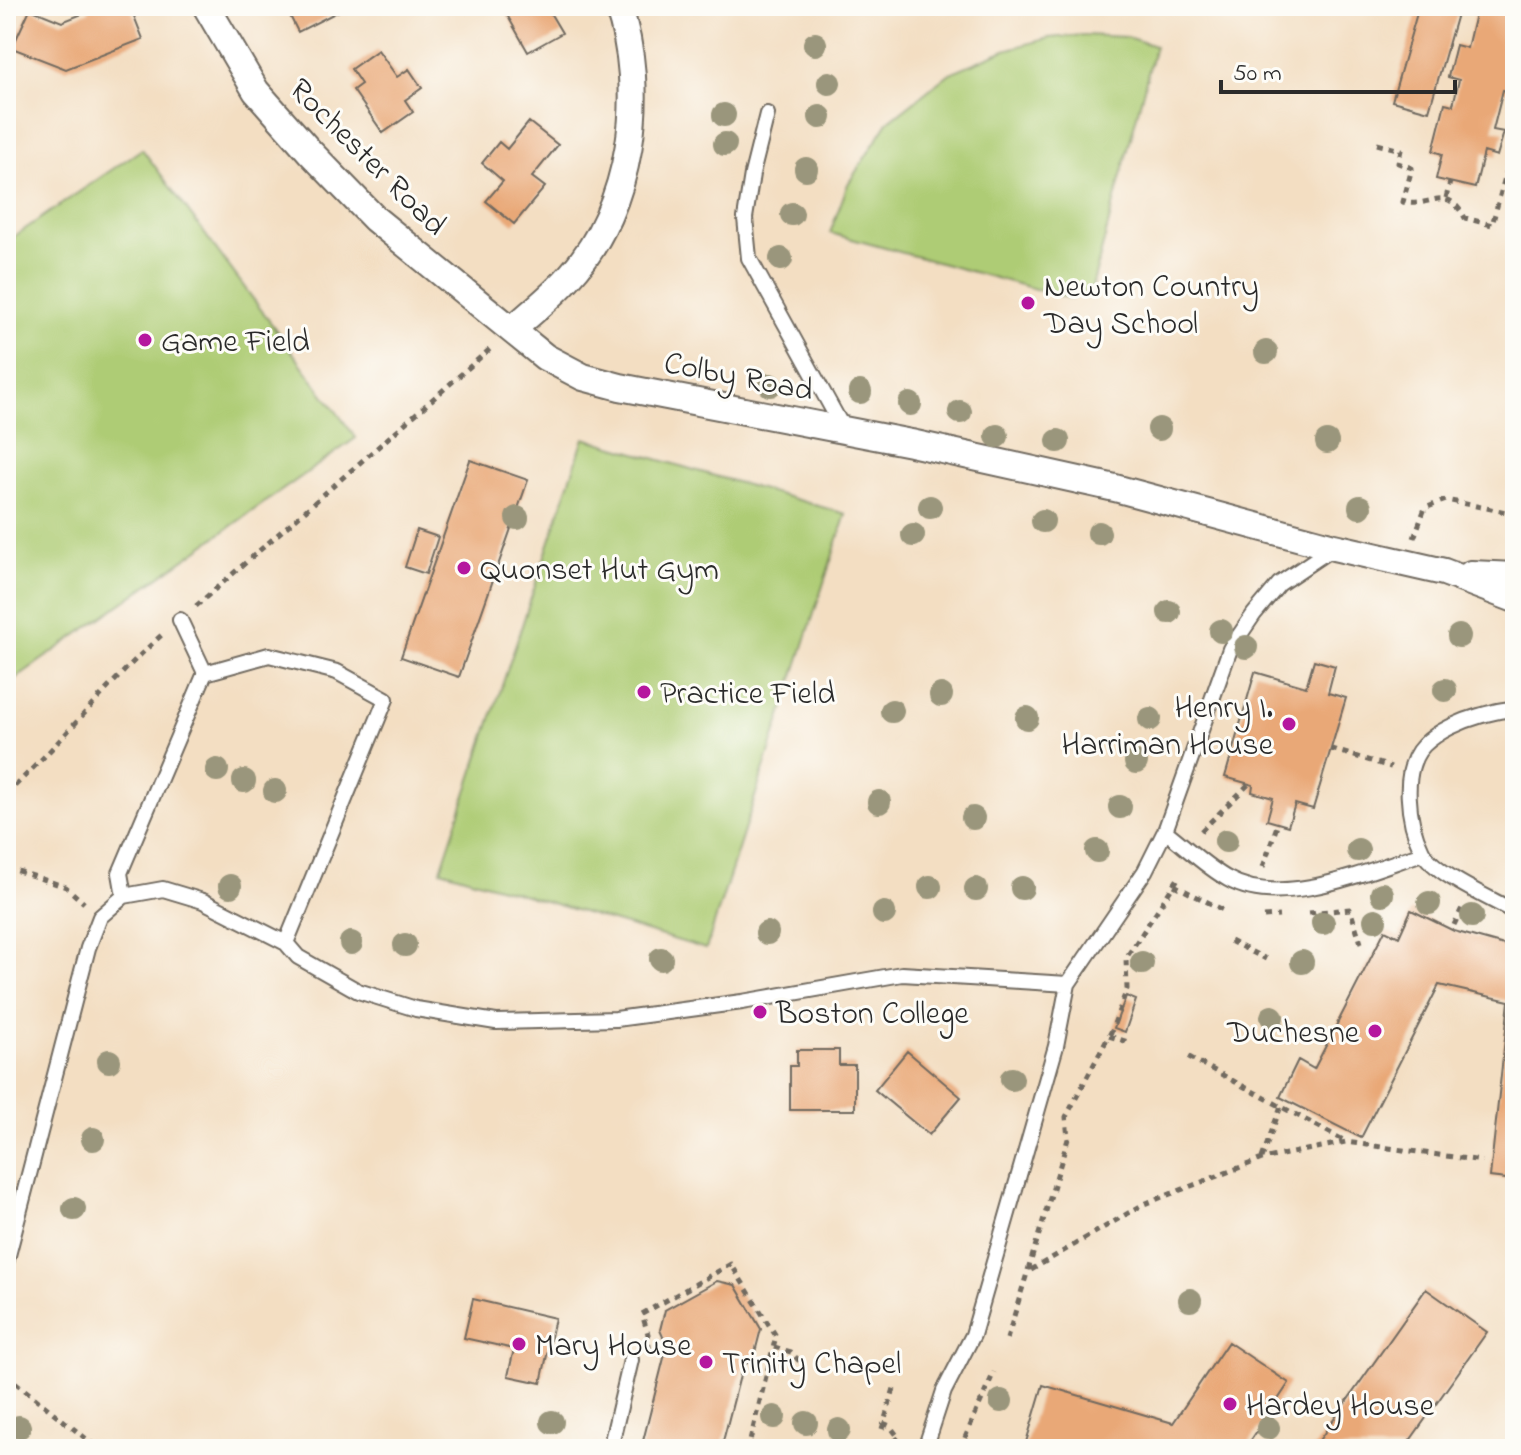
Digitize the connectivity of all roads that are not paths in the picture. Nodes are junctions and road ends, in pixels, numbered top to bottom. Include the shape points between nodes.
1 (206, 6) edge
2 (618, 6) edge
3 (767, 114) dead end
4 (512, 330) junction
5 (844, 430) junction
6 (1334, 547) junction
7 (1444, 572) junction
8 (1515, 576) edge
9 (1515, 599) edge
10 (180, 620) road end
11 (205, 673) junction
12 (1515, 694) edge
13 (1511, 710) edge
14 (1165, 831) junction
15 (1423, 853) junction
16 (124, 896) junction
17 (1515, 912) edge
18 (286, 943) junction
19 (1068, 984) junction
20 (6, 1263) edge
21 (631, 1360) dead end
22 (610, 1449) edge
23 (925, 1449) edge

1 - 4 street, Rochester Road via 256,91 310,152 375,219
2 - 4 street via 628,33 634,83 632,130 621,178 602,229 571,275
3 - 5 lane via 745,218 749,258
4 - 5 street, Colby Road via 545,357 583,377
5 - 6 street, Colby Road via 1115,488
6 - 7 street, Colby Road
6 - 14 lane via 1279,584 1230,649
7 - 8 street, Colby Road
7 - 9 street, Colby Road
10 - 11 lane
11 - 16 lane via 120,873
11 - 18 lane via 269,655 337,672 386,699
12 - 13 lane
13 - 15 lane via 1461,721 1424,745 1411,770 1408,807
14 - 15 lane via 1229,880 1272,893 1337,881
14 - 19 lane via 1145,871
15 - 17 lane via 1457,881
16 - 18 lane via 163,889 203,901
16 - 20 lane via 100,917 88,948
18 - 19 lane via 298,957 358,991 416,1009 496,1022 616,1019 902,974
19 - 23 lane via 1056,1046 973,1335 944,1391
21 - 22 lane

